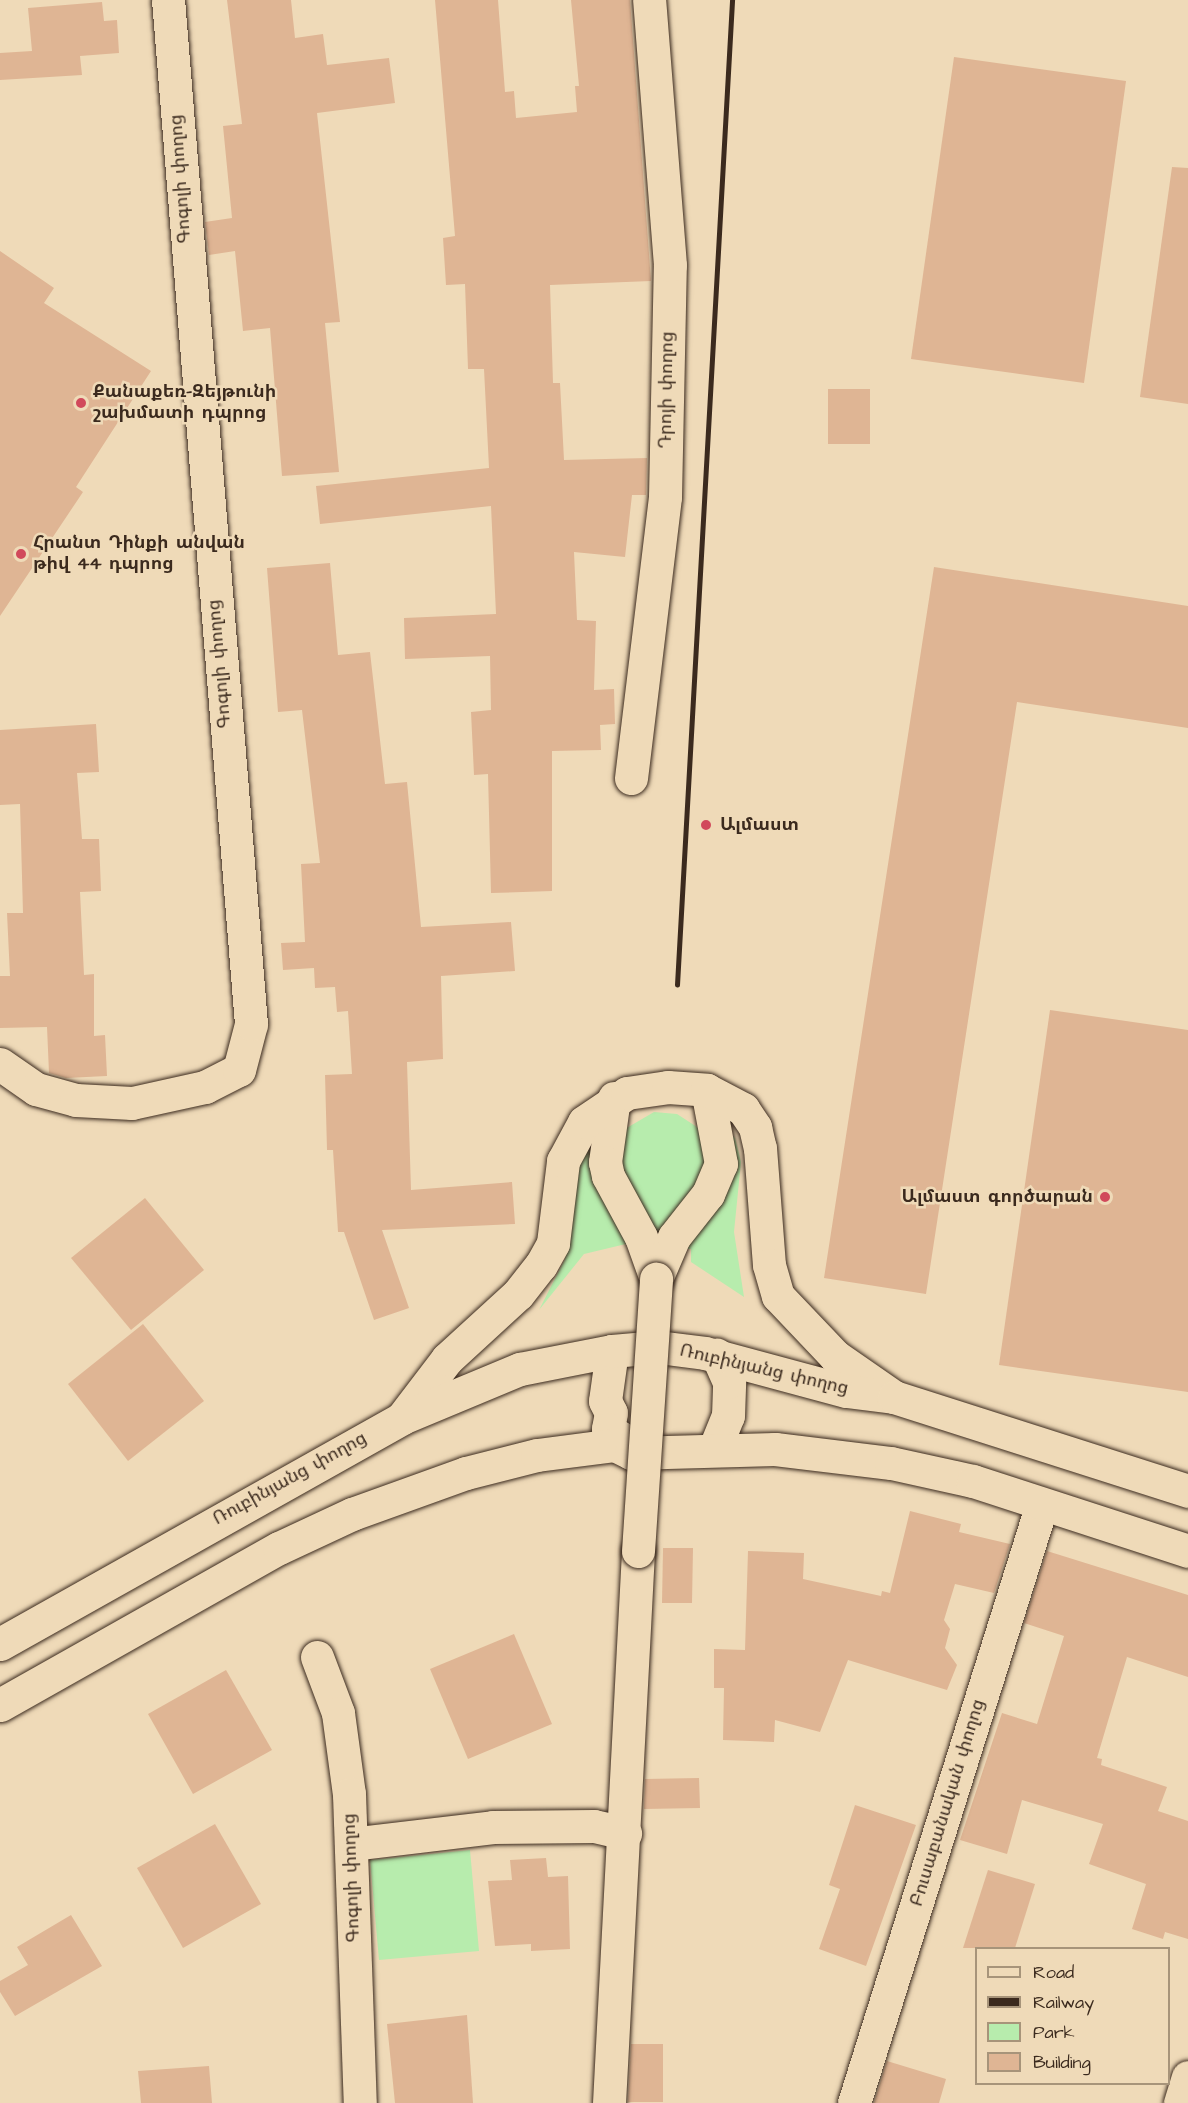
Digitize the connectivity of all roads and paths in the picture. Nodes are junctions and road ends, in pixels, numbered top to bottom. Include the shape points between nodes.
1 (168, 0) edge
2 (649, 0) edge
3 (631, 778) dead end
4 (0, 1064) edge
5 (707, 1090) junction
6 (614, 1098) junction
7 (656, 1279) junction
8 (612, 1351) junction
9 (717, 1355) junction
10 (894, 1397) junction
11 (402, 1418) junction
12 (615, 1445) junction
13 (714, 1450) junction
14 (1188, 1491) edge
15 (1042, 1504) junction
16 (1188, 1551) edge
17 (0, 1644) edge
18 (317, 1657) dead end
19 (0, 1705) edge
20 (626, 1833) junction
21 (351, 1844) junction
22 (1188, 2077) edge
23 (360, 2103) edge
24 (609, 2103) edge
25 (854, 2103) edge
26 (1180, 2103) edge

1 - 4 street, Գոգոլի փողոց via 251,1024 239,1070 205,1087 132,1103 76,1100 36,1089
2 - 3 street, Դրոյի փողոց via 670,264 665,497
5 - 6 street via 668,1087
5 - 7 street via 721,1164 708,1194 674,1237
5 - 10 street via 743,1109 754,1126 760,1148 769,1265 778,1296 836,1356
6 - 7 street via 606,1152 608,1176 641,1237
6 - 11 street via 584,1122 563,1161 553,1243 541,1265 518,1294 447,1359
7 - 20 street, bridge via 638,1551
8 - 9 street, Ռուբինյանց փողոց via 658,1347
8 - 11 street, Ռուբինյանց փողոց via 520,1369
8 - 12 street via 604,1393 610,1413 608,1429 621,1438
9 - 10 street, Ռուբինյանց փողոց via 846,1391
9 - 13 street via 729,1382 728,1416
10 - 14 street, Ռուբինյանց փողոց
11 - 17 street, Ռուբինյանց փողոց
12 - 13 street via 631,1453
12 - 19 street via 537,1455 466,1473 352,1514 279,1548
13 - 15 street via 775,1449 891,1463 973,1482
15 - 16 street
15 - 25 street, Բուսաբանական փողոց
18 - 21 street, Գոգոլի փողոց via 338,1713
20 - 21 street via 594,1826 493,1827
20 - 24 street
21 - 23 street, Գոգոլի փողոց
22 - 26 street

